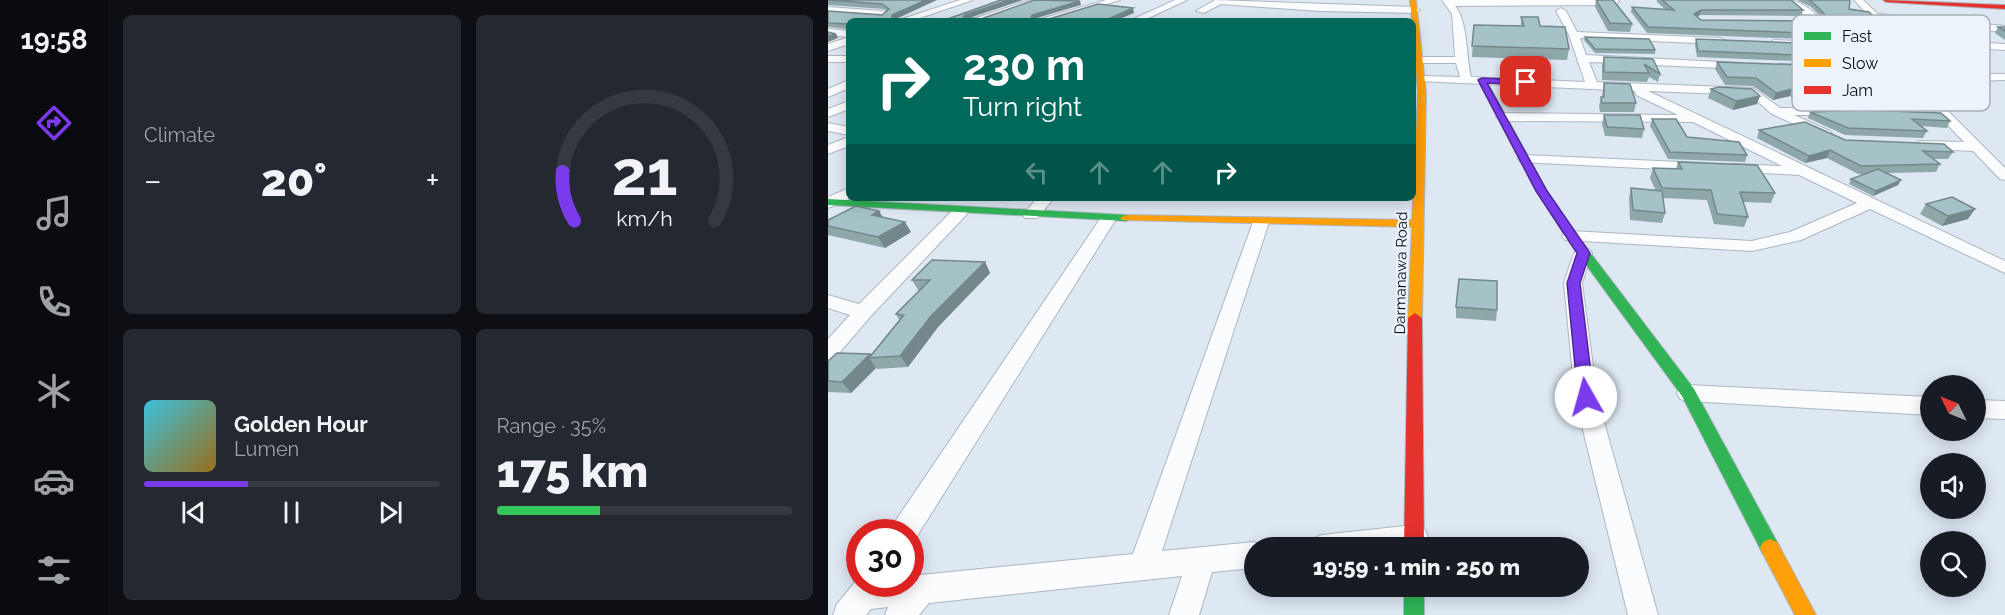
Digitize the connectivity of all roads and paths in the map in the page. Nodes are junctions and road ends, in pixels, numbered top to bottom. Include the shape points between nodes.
1 (858, 0) edge
2 (969, 0) edge
3 (1039, 0) edge
4 (1116, 0) edge
5 (1182, 0) edge
6 (1791, 0) edge
7 (1858, 0) edge
8 (1886, 0) edge
9 (1945, 0) edge
10 (1220, 1) edge
11 (1447, 2) edge
12 (1616, 3) edge
13 (1414, 5) edge
14 (2005, 5) edge
15 (828, 10) edge
16 (938, 10) junction
17 (1561, 11) dead end
18 (1201, 12) dead end
19 (884, 14) edge
20 (1810, 15) edge
21 (1873, 15) edge
22 (911, 18) edge
23 (968, 18) edge
24 (982, 18) edge
25 (1050, 18) edge
26 (1141, 18) edge
27 (1416, 27) edge
28 (1990, 28) edge
29 (1635, 29) dead end
30 (2005, 29) edge
31 (828, 32) edge
32 (846, 34) edge
33 (1574, 35) junction
34 (1642, 38) junction
35 (1738, 41) edge
36 (1761, 42) edge
37 (846, 43) edge
38 (1792, 43) edge
39 (1990, 45) edge
40 (2005, 46) edge
41 (829, 57) edge
42 (1582, 58) junction
43 (846, 59) edge
44 (1421, 60) junction
45 (1461, 60) junction
46 (1753, 74) junction
47 (1792, 74) edge
48 (1792, 78) edge
49 (1422, 79) junction
50 (1776, 79) edge
51 (1466, 80) junction
52 (1482, 80) junction
53 (846, 85) edge
54 (1592, 86) junction
55 (1634, 89) junction
56 (828, 93) edge
57 (1418, 97) edge
58 (846, 106) edge
59 (1776, 111) junction
60 (1901, 112) edge
61 (1923, 112) edge
62 (828, 113) edge
63 (1944, 113) joint
64 (1502, 117) junction
65 (1696, 119) junction
66 (828, 127) edge
67 (846, 130) edge
68 (1842, 141) edge
69 (846, 142) edge
70 (1907, 144) edge
71 (1976, 147) junction
72 (828, 150) edge
73 (1417, 150) edge
74 (1525, 159) junction
75 (1805, 172) junction
76 (2005, 176) edge
77 (846, 194) edge
78 (829, 197) edge
79 (846, 199) edge
80 (864, 201) edge
81 (1043, 201) edge
82 (1870, 203) junction
83 (960, 212) junction
84 (1031, 215) junction
85 (1108, 219) junction
86 (1261, 222) junction
87 (1419, 224) junction
88 (1577, 245) junction
89 (2005, 268) edge
90 (828, 301) edge
91 (863, 312) junction
92 (828, 353) edge
93 (1688, 393) junction
94 (1920, 405) edge
95 (1986, 410) edge
96 (2005, 411) edge
97 (912, 519) edge
98 (1414, 537) edge
99 (1244, 556) edge
100 (1201, 562) junction
101 (1143, 567) junction
102 (924, 590) edge
103 (915, 597) edge
104 (1414, 597) edge
105 (900, 615) edge
106 (1184, 615) edge
107 (1414, 615) edge
108 (1643, 615) edge
109 (1806, 615) edge

1 - 15 street
2 - 16 street
3 - 24 street
4 - 25 street
5 - 26 street
6 - 20 street
7 - 21 street
8 - 14 street
9 - 14 street
10 - 13 street via 1329,9
10 - 18 street
11 - 12 street
11 - 45 street via 1456,14
15 - 19 street
16 - 22 street
16 - 23 street
17 - 33 street
27 - 44 street, Darmanawa Road
28 - 30 street
29 - 34 street
31 - 32 street
33 - 34 street
33 - 42 street
34 - 35 street
36 - 38 street
37 - 41 street
39 - 40 street
41 - 43 street
42 - 46 street
42 - 54 street
44 - 45 street
44 - 49 street, Darmanawa Road
45 - 51 street
46 - 47 street
46 - 55 street
46 - 59 street
48 - 50 street
49 - 51 street
49 - 57 street, Darmanawa Road
51 - 52 street
52 - 54 street
52 - 64 street
53 - 56 street
54 - 55 street
55 - 65 street
57 - 73 street, Darmanawa Road
58 - 62 street
59 - 60 street
59 - 68 street
61 - 63 street
63 - 71 street
64 - 65 street
64 - 74 street
65 - 75 street
66 - 67 street
69 - 72 street
70 - 71 street
71 - 76 street
73 - 87 street, Darmanawa Road
74 - 75 street
74 - 88 street
75 - 82 street
77 - 78 street
78 - 79 street
80 - 83 street
81 - 84 street
82 - 88 street via 1795,236 1752,246
82 - 89 street
83 - 84 street
83 - 91 street
84 - 85 street
85 - 86 street
85 - 97 street
86 - 87 street
86 - 101 street
87 - 98 street, Darmanawa Road
88 - 93 street
88 - 108 street via 1574,283 1586,397
90 - 91 street
91 - 92 street
93 - 94 street
93 - 109 street
95 - 96 street
99 - 100 street
100 - 101 street
100 - 106 street
101 - 102 street
103 - 105 street
104 - 107 street

